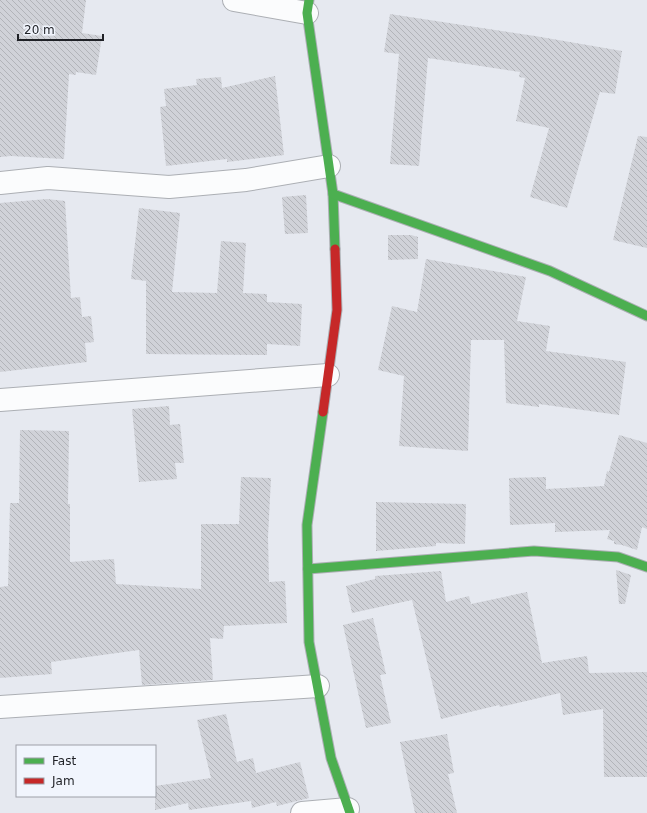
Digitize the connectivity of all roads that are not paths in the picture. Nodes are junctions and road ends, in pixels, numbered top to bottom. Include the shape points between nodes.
1 (234, 0) edge
2 (308, 6) edge
3 (329, 166) junction
4 (0, 183) edge
5 (333, 194) junction
6 (647, 316) edge
7 (328, 375) junction
8 (0, 400) edge
9 (647, 567) edge
10 (308, 570) junction
11 (318, 686) junction
12 (0, 707) edge
13 (349, 811) edge
14 (302, 813) edge

1 - 2 street
2 - 3 street
3 - 4 street via 246,180 169,187 48,178
3 - 5 street
5 - 6 street via 550,271
5 - 7 street via 337,310
7 - 8 street
7 - 10 street via 307,526
9 - 10 street via 618,557 534,551
10 - 11 street via 309,642
11 - 12 street
11 - 13 street via 331,758
13 - 14 street

